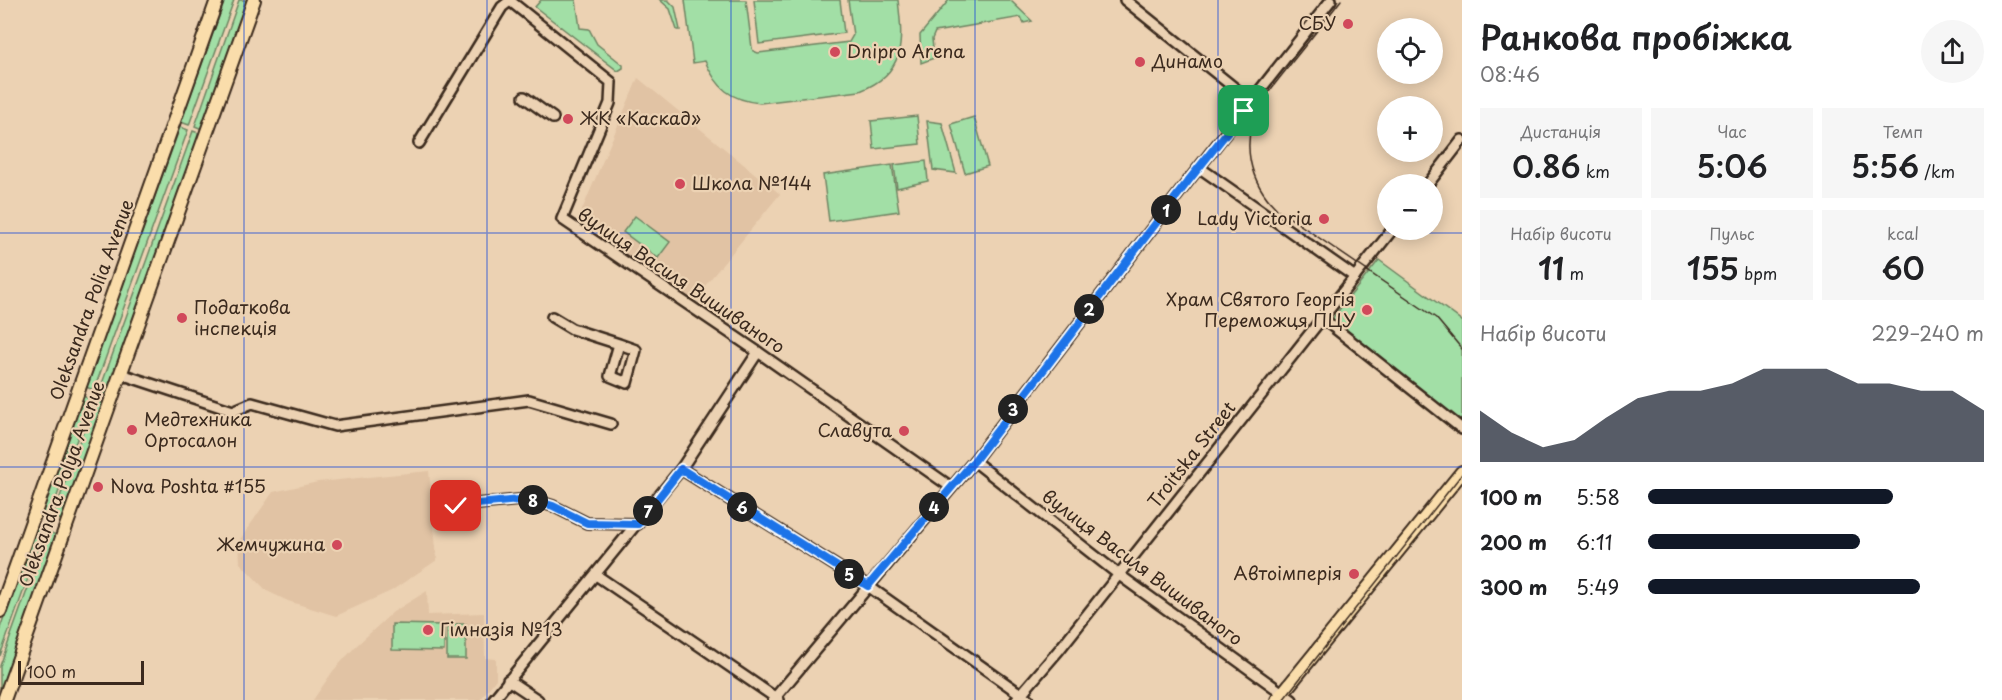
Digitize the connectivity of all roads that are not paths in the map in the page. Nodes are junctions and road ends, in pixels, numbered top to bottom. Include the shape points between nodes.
1 (217, 0) edge
2 (254, 0) edge
3 (510, 0) edge
4 (1125, 0) edge
5 (1331, 0) edge
6 (524, 97) dead end
7 (1252, 102) junction
8 (553, 118) dead end
9 (1462, 140) edge
10 (419, 143) dead end
11 (1200, 168) junction
12 (1436, 174) edge
13 (1384, 240) edge
14 (1355, 277) junction
15 (552, 317) dead end
16 (1322, 318) junction
17 (619, 344) dead end
18 (758, 352) junction
19 (121, 374) junction
20 (611, 424) dead end
21 (1462, 429) edge
22 (974, 461) junction
23 (681, 469) junction
24 (1462, 472) edge
25 (951, 487) junction
26 (456, 506) dead end
27 (638, 524) junction
28 (1118, 574) junction
29 (596, 575) junction
30 (868, 586) junction
31 (0, 611) edge
32 (508, 680) junction
33 (1022, 698) edge
34 (1284, 698) edge
35 (776, 699) edge
36 (4, 700) edge
37 (493, 700) edge
38 (538, 700) edge

1 - 31 main road, Oleksandra Polia Avenue
2 - 19 main road
3 - 10 street
3 - 18 street, вулиця Василя Вишиваного via 611,82 610,102 562,219
4 - 7 street
5 - 7 street
6 - 8 street
7 - 11 street
9 - 12 street
11 - 14 street
11 - 22 street
13 - 14 street, Troitska Street
14 - 16 street, Troitska Street
15 - 17 street via 572,329
16 - 21 street
16 - 28 street, Troitska Street
18 - 23 street
18 - 25 street, вулиця Василя Вишиваного
19 - 20 street via 233,411 252,403 335,426 529,400
19 - 36 main road, Oleksandra Polya Avenue
22 - 25 street
22 - 28 street, вулиця Василя Вишиваного
23 - 27 street
23 - 30 street
24 - 34 main road
25 - 30 street
26 - 27 street via 530,499 587,523
27 - 29 street
28 - 33 street, Troitska Street
28 - 34 street, вулиця Василя Вишиваного
29 - 32 street
29 - 35 street
30 - 33 street
30 - 35 street
32 - 37 street
32 - 38 street

